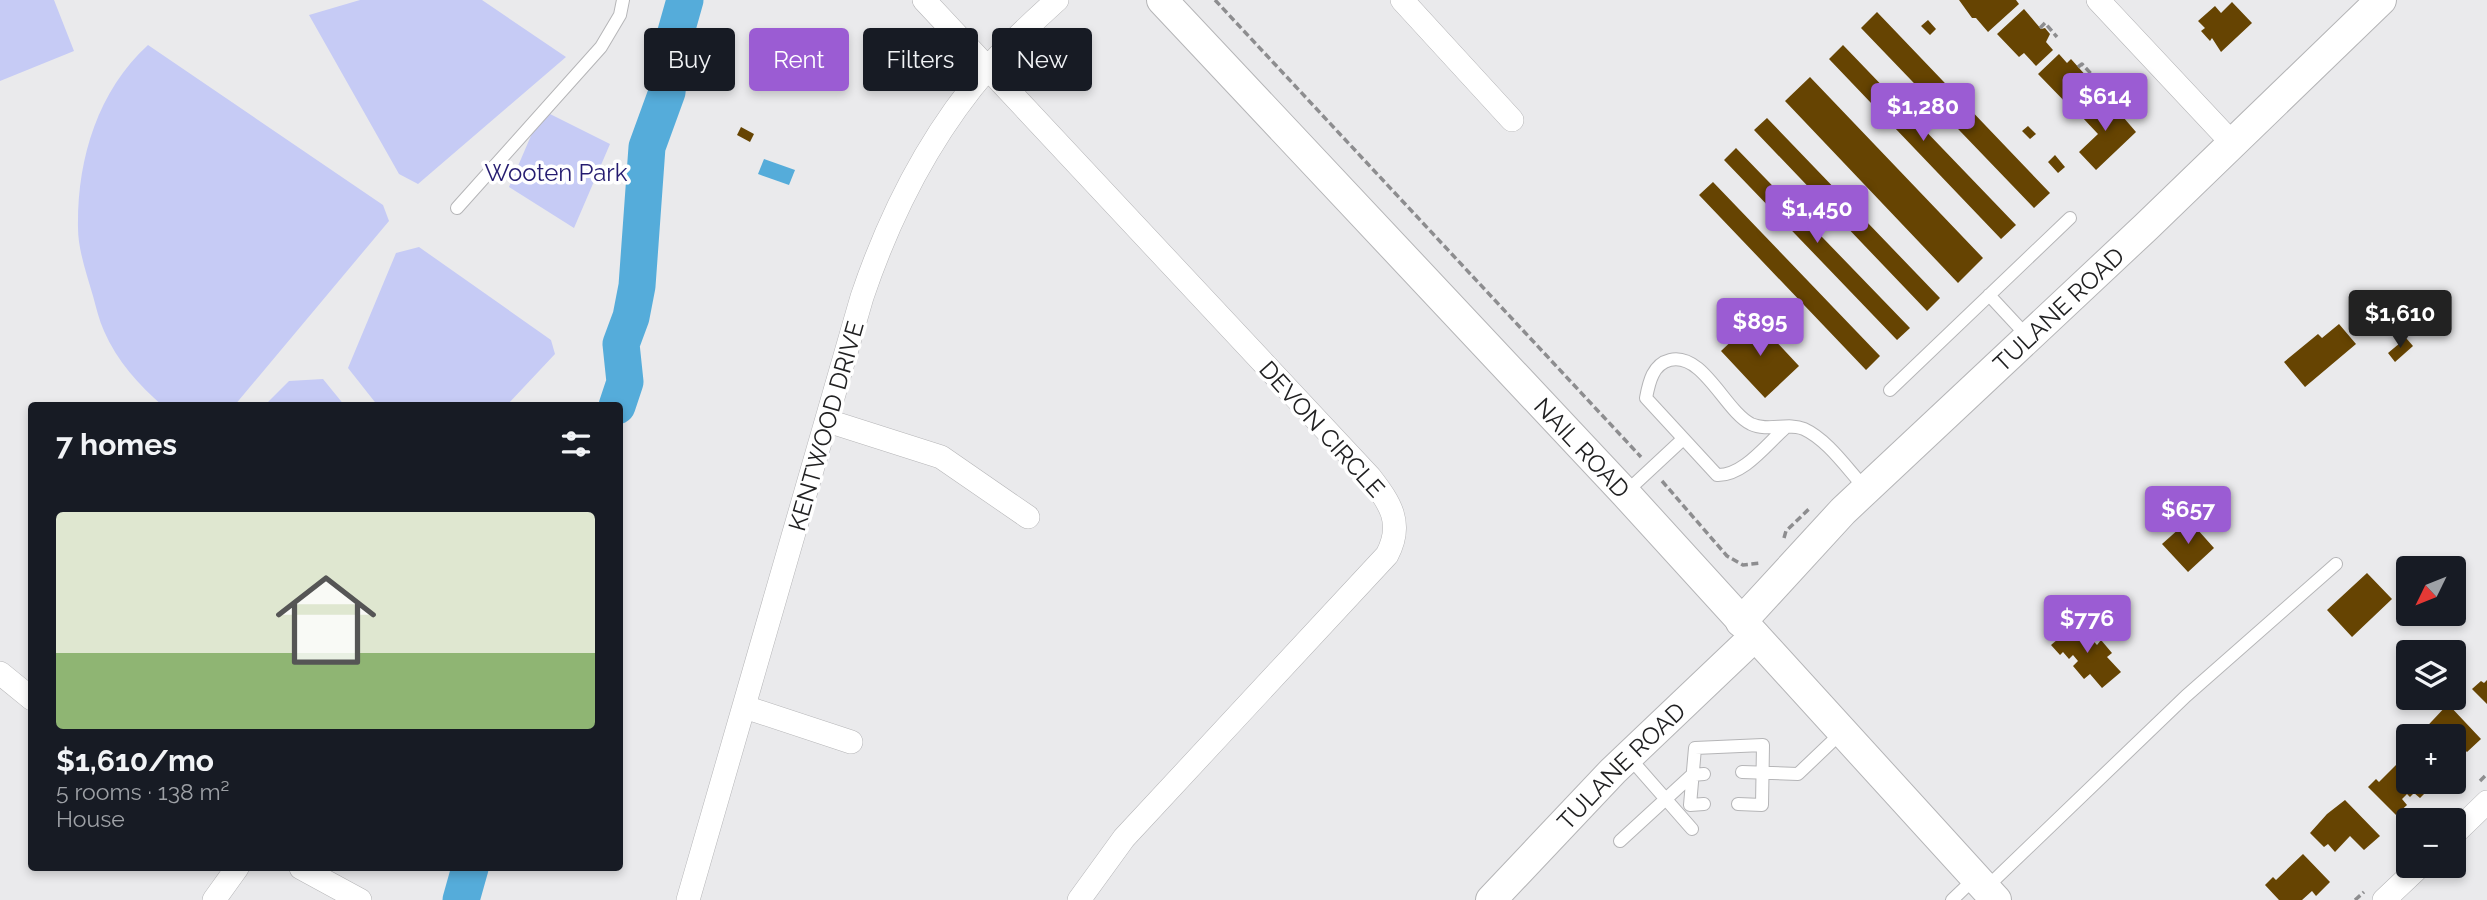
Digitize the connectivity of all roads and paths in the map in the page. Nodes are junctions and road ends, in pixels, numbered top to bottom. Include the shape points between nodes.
1 (623, 0) edge
2 (924, 0) edge
3 (1057, 0) edge
4 (1162, 0) edge
5 (1215, 0) edge
6 (1402, 0) edge
7 (2098, 0) edge
8 (2381, 0) edge
9 (2040, 27) dead end
10 (2057, 37) dead end
11 (987, 68) junction
12 (2078, 68) dead end
13 (2095, 78) dead end
14 (1512, 120) dead end
15 (2233, 144) junction
16 (457, 208) dead end
17 (2070, 218) dead end
18 (1989, 295) junction
19 (2028, 337) junction
20 (1890, 390) dead end
21 (828, 421) junction
22 (1785, 428) junction
23 (1682, 440) junction
24 (1652, 468) junction
25 (1866, 489) junction
26 (1625, 493) junction
27 (1811, 506) dead end
28 (1028, 517) dead end
29 (1784, 542) dead end
30 (1769, 558) dead end
31 (2336, 564) dead end
32 (1748, 629) junction
33 (0, 673) edge
34 (28, 696) edge
35 (745, 707) junction
36 (1842, 732) junction
37 (851, 742) dead end
38 (1628, 756) junction
39 (1742, 772) dead end
40 (1762, 772) junction
41 (1698, 774) junction
42 (1665, 799) junction
43 (2487, 802) edge
44 (1704, 804) dead end
45 (1738, 804) dead end
46 (2466, 822) edge
47 (1692, 829) dead end
48 (1620, 841) dead end
49 (235, 871) edge
50 (307, 871) edge
51 (2407, 878) edge
52 (1985, 889) edge
53 (214, 900) edge
54 (360, 900) edge
55 (688, 900) edge
56 (1079, 900) edge
57 (1491, 900) edge
58 (1952, 900) edge
59 (2384, 900) edge

1 - 16 lane via 620,15 601,47
2 - 11 street, DEVON CIRCLE
3 - 11 street, KENTWOOD DRIVE
4 - 26 street, NAIL ROAD
5 - 24 path
6 - 14 street
7 - 15 street
8 - 15 street, TULANE ROAD
9 - 10 path via 2045,23
11 - 21 street, KENTWOOD DRIVE via 936,137 896,209 862,297
11 - 56 street, DEVON CIRCLE via 1370,477 1391,506 1396,526 1387,555 1124,838
12 - 13 path via 2082,64
15 - 19 street, TULANE ROAD
17 - 18 lane
18 - 19 lane
18 - 20 lane
19 - 25 street, TULANE ROAD
21 - 28 street via 941,457
21 - 35 street, KENTWOOD DRIVE
22 - 23 lane via 1728,475 1717,475
22 - 23 lane via 1749,423 1695,365 1676,358 1662,362 1650,378 1646,398
22 - 25 lane via 1803,429
23 - 24 lane
24 - 26 lane
24 - 30 path via 1727,556 1743,565
25 - 32 street, TULANE ROAD
26 - 32 street, NAIL ROAD
27 - 29 path via 1786,531
31 - 52 lane via 2186,696
32 - 36 street, NAIL ROAD
32 - 38 street, TULANE ROAD
33 - 34 street
35 - 37 street
35 - 55 street, KENTWOOD DRIVE
36 - 40 lane via 1798,774
36 - 52 street, NAIL ROAD
38 - 42 lane
38 - 57 street, TULANE ROAD
39 - 40 lane
40 - 41 lane via 1763,745 1695,748
40 - 45 lane via 1762,805
41 - 42 lane
41 - 44 lane via 1690,805
42 - 47 lane
42 - 48 lane
43 - 46 street
49 - 53 street
50 - 54 street
51 - 59 street
52 - 58 lane

